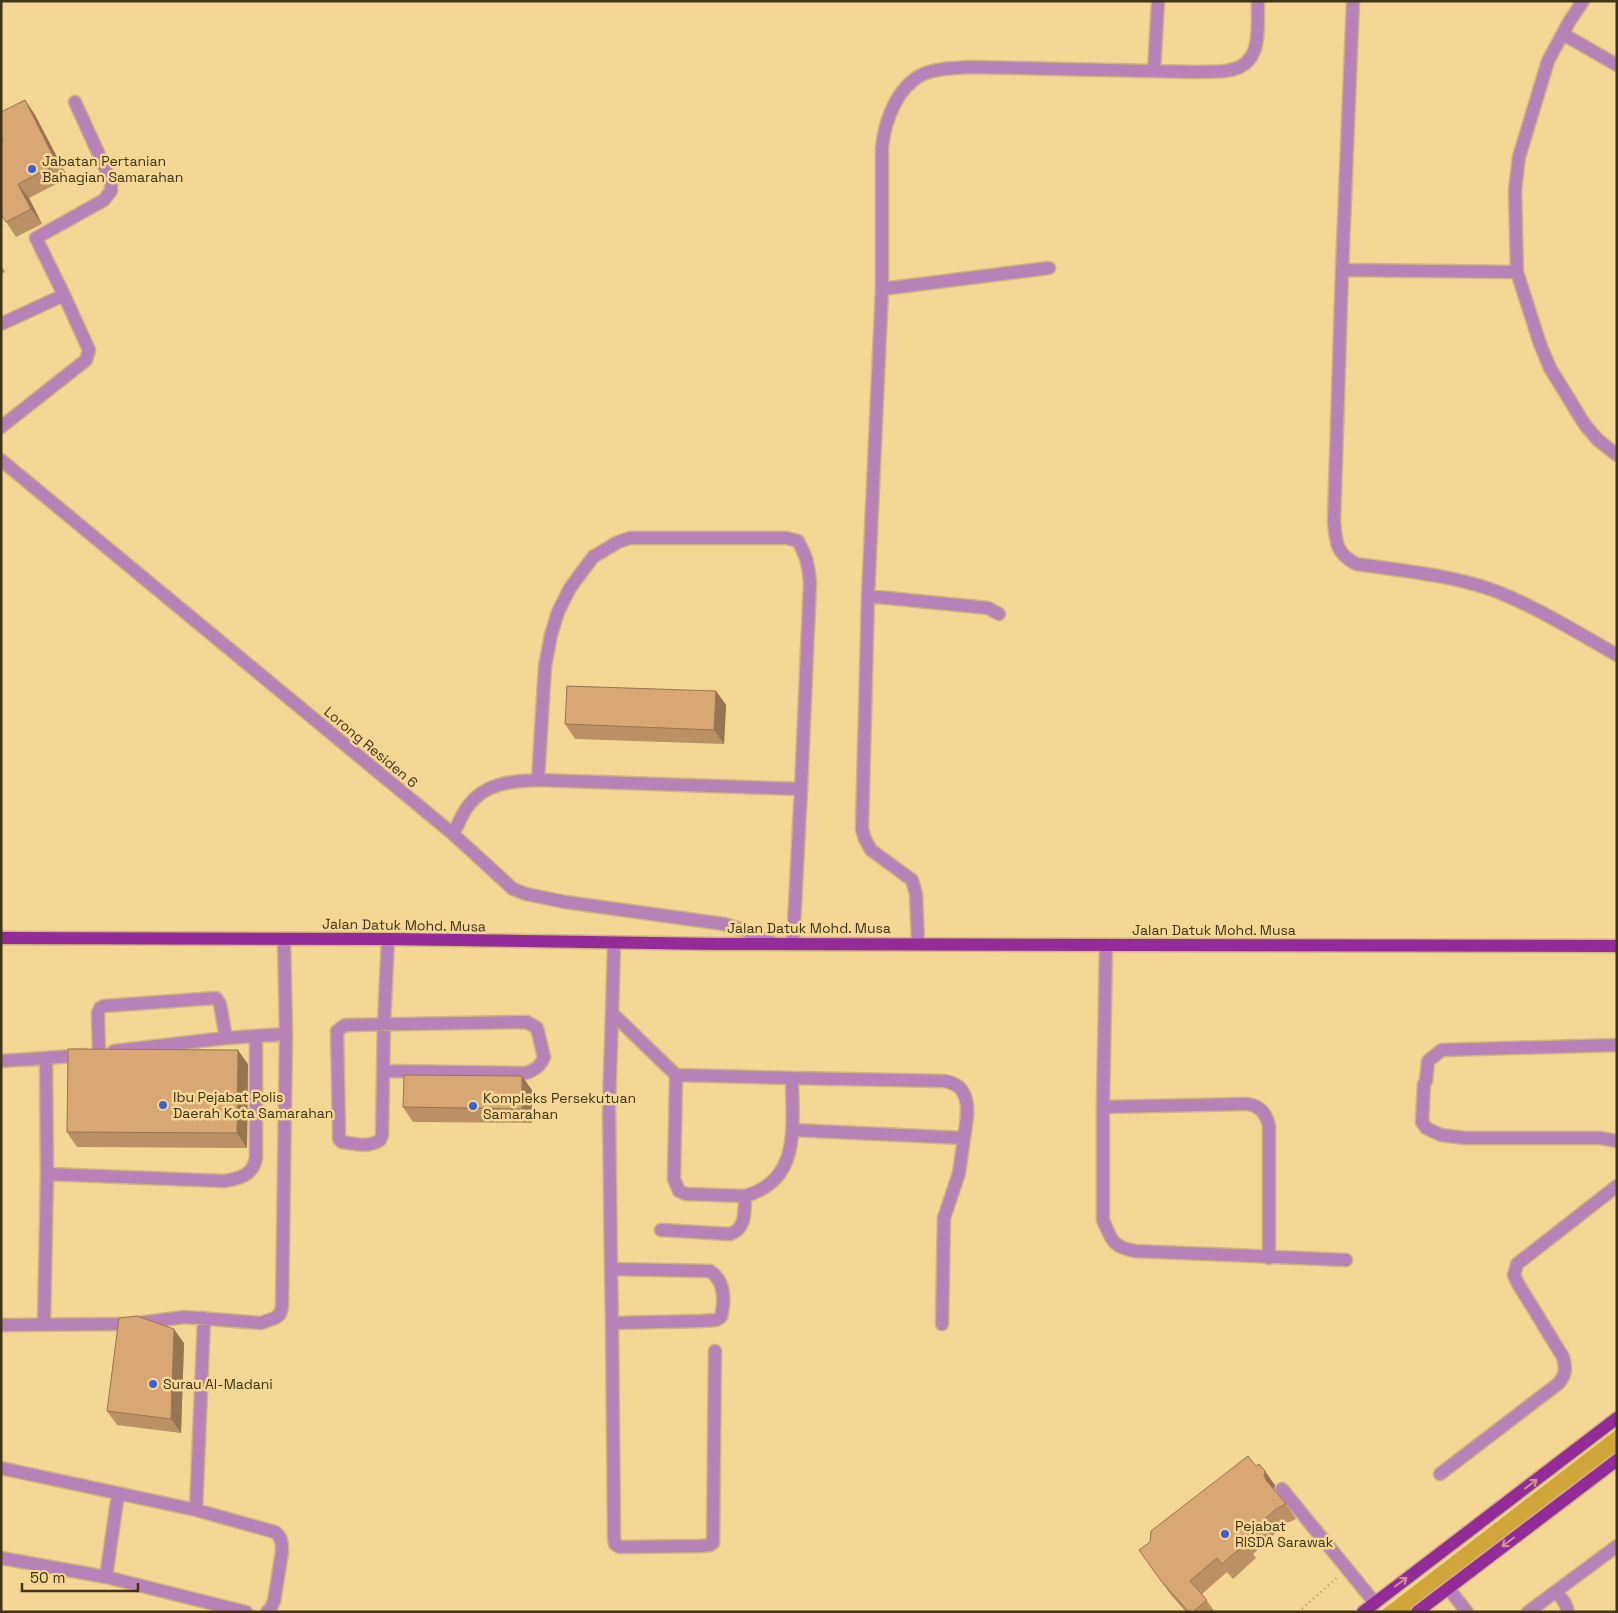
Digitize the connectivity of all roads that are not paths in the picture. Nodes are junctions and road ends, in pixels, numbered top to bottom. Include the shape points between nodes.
1 (1158, 1) edge
2 (1258, 1) edge
3 (1354, 1) edge
4 (1583, 1) edge
5 (1563, 34) junction
6 (1617, 65) edge
7 (1154, 71) junction
8 (75, 102) dead end
9 (1049, 268) dead end
10 (1342, 270) junction
11 (1517, 272) junction
12 (882, 289) junction
13 (64, 295) junction
14 (1, 324) edge
15 (1, 427) edge
16 (1617, 455) edge
17 (1, 460) edge
18 (868, 596) junction
19 (999, 614) dead end
20 (1617, 655) edge
21 (538, 780) junction
22 (801, 789) junction
23 (453, 834) junction
24 (1, 938) edge
25 (284, 939) junction
26 (388, 939) junction
27 (614, 943) junction
28 (773, 943) junction
29 (793, 943) junction
30 (918, 943) junction
31 (1106, 945) junction
32 (1617, 946) edge
33 (612, 1013) junction
34 (384, 1023) junction
35 (286, 1034) junction
36 (256, 1037) junction
37 (226, 1038) junction
38 (1617, 1045) edge
39 (100, 1053) junction
40 (46, 1058) junction
41 (1, 1061) edge
42 (384, 1071) junction
43 (676, 1075) junction
44 (792, 1078) junction
45 (1103, 1107) junction
46 (792, 1130) junction
47 (964, 1138) junction
48 (1617, 1141) edge
49 (47, 1174) junction
50 (1617, 1186) edge
51 (745, 1196) junction
52 (661, 1230) dead end
53 (1269, 1258) junction
54 (1346, 1260) dead end
55 (612, 1269) junction
56 (204, 1318) junction
57 (612, 1323) junction
58 (44, 1324) junction
59 (942, 1324) dead end
60 (1, 1325) edge
61 (715, 1351) dead end
62 (1617, 1418) edge
63 (1615, 1465) edge
64 (1, 1468) edge
65 (1440, 1474) dead end
66 (1282, 1489) dead end
67 (118, 1494) junction
68 (196, 1510) junction
69 (1617, 1546) edge
70 (1, 1558) edge
71 (106, 1577) junction
72 (1448, 1588) junction
73 (1556, 1591) junction
74 (1374, 1603) junction
75 (246, 1612) edge
76 (266, 1612) edge
77 (1363, 1612) edge
78 (1417, 1612) edge
79 (1467, 1612) edge
80 (1528, 1612) edge
81 (1568, 1612) edge

1 - 7 street
2 - 7 street via 1257,45 1254,55 1244,65 1229,71
3 - 10 street
4 - 5 street
5 - 6 street
5 - 11 street via 1548,61 1518,157 1515,190
7 - 12 street via 969,67 941,69 918,78 889,114 884,133
8 - 13 street via 111,181 111,191 104,200 36,238
9 - 12 street
10 - 11 street
10 - 20 street via 1334,521 1339,550 1356,564 1453,579 1498,592 1542,612
11 - 16 street via 1550,368 1585,425
12 - 18 street
13 - 14 street
13 - 15 street via 89,350 86,360
17 - 23 street, Lorong Residen 6
18 - 19 street via 988,608
18 - 30 street via 862,829 871,850 912,880 916,894
21 - 22 street
21 - 22 street via 547,651 563,600 593,556 630,538 786,538 798,540 808,563 810,583
21 - 23 street via 506,783 486,789 467,807
22 - 29 street
23 - 28 street, Lorong Residen 6 via 513,890 565,902 724,924
24 - 25 main road, Jalan Datuk Mohd. Musa
25 - 26 main road, Jalan Datuk Mohd. Musa
25 - 35 street
26 - 27 main road, Jalan Datuk Mohd. Musa
26 - 34 street
27 - 28 main road, Jalan Datuk Mohd. Musa
27 - 33 street
28 - 29 main road, Jalan Datuk Mohd. Musa
29 - 30 main road, Jalan Datuk Mohd. Musa
30 - 31 main road, Jalan Datuk Mohd. Musa
31 - 32 main road, Jalan Datuk Mohd. Musa
31 - 45 street
33 - 43 street
33 - 55 street via 609,1105
34 - 42 street
34 - 42 street via 349,1024 337,1031 339,1139 342,1142 367,1146 380,1140
34 - 42 street via 531,1023 539,1032 544,1057 535,1070 526,1073
35 - 36 street
35 - 56 street via 280,1314 261,1323
36 - 37 street
36 - 49 street via 256,1158 251,1170 241,1178 224,1181
37 - 39 street
37 - 39 street via 216,998 107,1006 100,1008 98,1013
38 - 48 street via 1442,1050 1428,1061 1422,1122 1426,1128 1441,1135 1465,1138 1600,1138
39 - 40 street
40 - 41 street
40 - 49 street
43 - 44 street
43 - 51 street via 676,1186 686,1194
44 - 46 street
44 - 47 street via 944,1081 953,1084 961,1089 966,1102
45 - 53 street via 1104,1220 1116,1244 1135,1252
45 - 53 street via 1251,1104 1259,1108 1268,1126
46 - 47 street
46 - 51 street via 791,1148 783,1170 768,1187
47 - 59 street via 960,1173 944,1218
49 - 58 street
50 - 65 street via 1517,1264 1515,1269 1514,1275 1563,1357 1564,1377
51 - 52 street via 743,1221 737,1232
53 - 54 street
55 - 57 street
55 - 57 street via 710,1271 721,1282 723,1307 721,1317 716,1320
56 - 58 street via 185,1317 130,1324
56 - 68 street
57 - 61 street via 614,1537 615,1544 620,1547 713,1543
58 - 60 street
74 -> 62 main road
63 -> 72 main road
64 - 67 street
66 - 74 street
67 - 68 street
67 - 71 street
68 - 76 street via 278,1534 282,1552 273,1604
69 - 73 street
70 - 71 street
71 - 75 street
72 - 78 main road
72 - 79 street
73 - 80 street
73 - 81 street
74 - 77 main road

